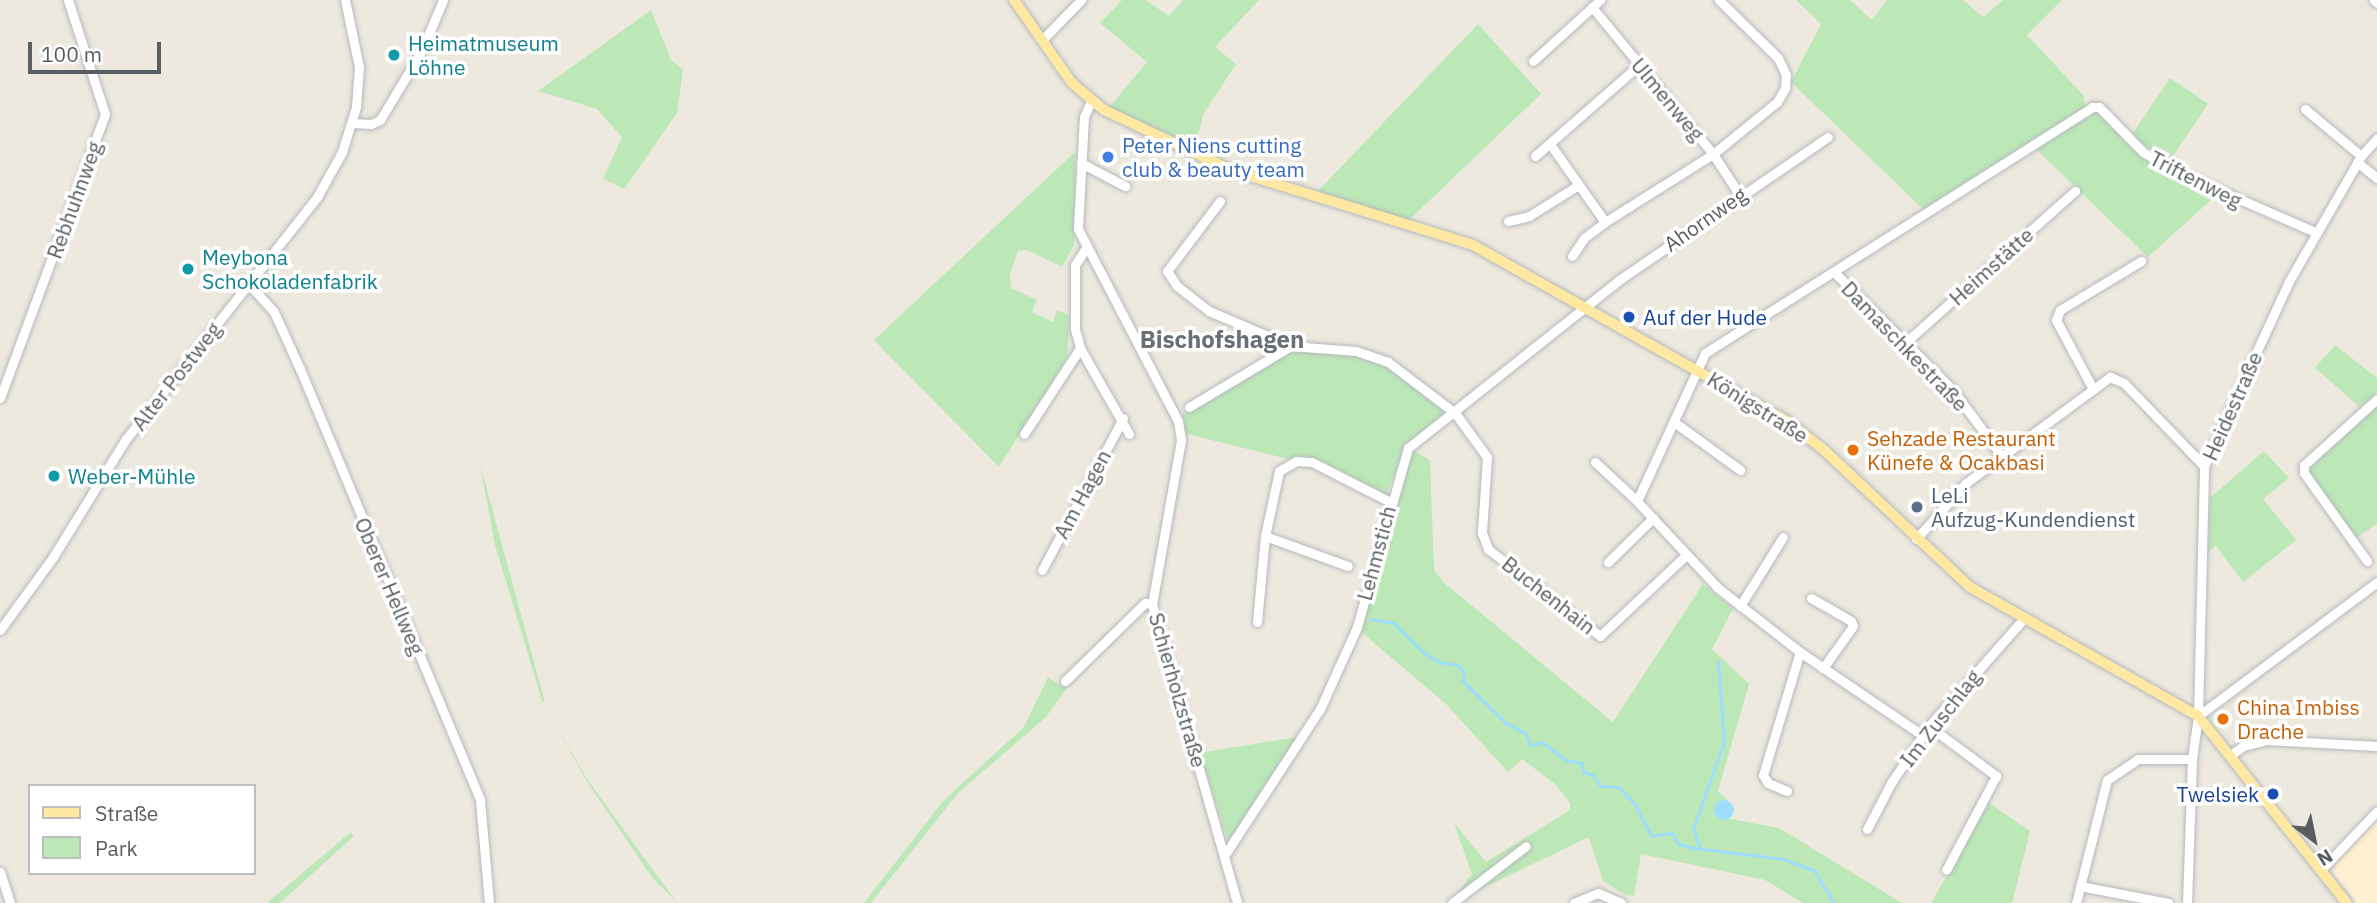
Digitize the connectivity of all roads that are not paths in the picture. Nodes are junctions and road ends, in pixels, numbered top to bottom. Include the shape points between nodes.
1 (68, 0) edge
2 (345, 0) edge
3 (443, 0) edge
4 (1014, 0) edge
5 (1081, 0) edge
6 (1719, 0) edge
7 (1596, 3) edge
8 (1042, 40) junction
9 (1533, 61) dead end
10 (1639, 65) junction
11 (1091, 101) junction
12 (2305, 109) dead end
13 (352, 122) junction
14 (1828, 138) dead end
15 (2377, 138) edge
16 (1549, 145) junction
17 (1713, 154) junction
18 (1535, 156) dead end
19 (2359, 159) junction
20 (1081, 163) junction
21 (2377, 178) edge
22 (1125, 186) dead end
23 (1577, 186) junction
24 (2075, 191) dead end
25 (1739, 194) junction
26 (1220, 201) dead end
27 (1508, 221) dead end
28 (1605, 222) junction
29 (2315, 232) junction
30 (1086, 248) junction
31 (1572, 256) dead end
32 (2141, 261) dead end
33 (1835, 273) junction
34 (248, 283) junction
35 (1587, 307) junction
36 (1906, 342) junction
37 (1290, 346) junction
38 (1080, 348) junction
39 (1696, 369) junction
40 (2093, 389) junction
41 (0, 398) edge
42 (2377, 399) edge
43 (1189, 407) dead end
44 (1455, 414) junction
45 (1123, 418) junction
46 (1674, 422) junction
47 (1024, 433) dead end
48 (1129, 434) dead end
49 (2000, 455) junction
50 (1595, 462) dead end
51 (2204, 466) junction
52 (1740, 470) dead end
53 (1637, 501) junction
54 (1390, 502) junction
55 (1653, 518) junction
56 (1265, 536) junction
57 (1783, 537) dead end
58 (1916, 539) junction
59 (1684, 556) junction
60 (2367, 561) dead end
61 (1608, 562) dead end
62 (1348, 566) dead end
63 (1042, 570) dead end
64 (2377, 582) edge
65 (1811, 598) dead end
66 (1152, 604) junction
67 (1740, 606) junction
68 (2025, 617) junction
69 (1257, 622) dead end
70 (0, 630) edge
71 (1800, 652) junction
72 (1823, 668) junction
73 (1065, 681) dead end
74 (2198, 716) junction
75 (1929, 726) junction
76 (1922, 735) junction
77 (2377, 746) edge
78 (2232, 754) junction
79 (2192, 759) junction
80 (1787, 791) dead end
81 (2377, 811) edge
82 (1867, 830) dead end
83 (1526, 846) dead end
84 (1227, 853) junction
85 (1946, 870) dead end
86 (2321, 870) junction
87 (0, 872) edge
88 (2078, 895) edge
89 (10, 903) edge
90 (489, 903) edge
91 (1237, 903) edge
92 (1452, 903) edge
93 (1574, 903) edge
94 (1621, 903) edge
95 (2068, 903) edge
96 (2168, 903) edge
97 (2187, 903) edge
98 (2347, 903) edge

1 - 41 street, Rebhuhnweg via 105,114
2 - 13 street, Alter Postweg via 359,67
3 - 13 street via 422,50 380,120
4 - 8 main road
5 - 8 street
6 - 17 street via 1778,58 1786,75 1777,102
7 - 9 street
7 - 10 street, Ulmenweg
8 - 11 main road
10 - 16 street
10 - 17 street, Ulmenweg
11 - 20 street, Schierholzstraße via 1084,117
11 - 35 main road, Königstraße via 1167,143 1231,170 1473,245
12 - 19 street
13 - 34 street, Alter Postweg via 342,152 317,197
14 - 25 street, Ahornweg
15 - 19 street, Heidestraße
16 - 18 street
16 - 23 street
17 - 25 street, Ulmenweg
17 - 28 street
19 - 21 street
19 - 29 street, Heidestraße
20 - 22 street
20 - 30 street, Schierholzstraße via 1078,229
23 - 27 street via 1529,216
23 - 28 street
24 - 36 street, Heimstätte
25 - 35 street, Ahornweg
26 - 37 street via 1167,271 1177,286 1209,311
28 - 31 street
29 - 33 street, Triftenweg via 2175,171 2143,152 2099,107 2092,107
29 - 51 street, Heidestraße
30 - 38 street, Am Hagen via 1075,265 1074,328
30 - 66 street, Schierholzstraße via 1164,386 1178,421 1181,440
32 - 40 street via 2060,310 2056,320
33 - 36 street, Damaschkestraße
33 - 39 street via 1705,353
34 - 70 street, Alter Postweg via 126,439 53,557
34 - 90 street, Oberer Hellweg via 274,312 300,369 480,800
35 - 39 main road, Königstraße
35 - 44 street, Lehmstich
36 - 49 street, Damaschkestraße via 1952,390
37 - 43 street
37 - 44 street via 1356,351 1388,362
38 - 45 street, Am Hagen
38 - 47 street
39 - 46 street
39 - 58 main road, Königstraße via 1787,421 1824,450
40 - 49 street
40 - 51 street via 2110,377 2124,383
42 - 60 street via 2304,466 2304,473
44 - 54 street, Lehmstich via 1408,448
44 - 59 street, Buchenhain via 1487,457 1482,533 1488,549 1600,636
45 - 48 street, Am Hagen
45 - 63 street, Am Hagen
46 - 52 street
46 - 53 street
49 - 58 street via 1966,483
50 - 53 street
51 - 74 street, Heidestraße
53 - 55 street
54 - 56 street via 1312,462 1296,461 1279,471
54 - 84 street, Lehmstich via 1357,627 1320,709
55 - 59 street
55 - 61 street
56 - 62 street
56 - 69 street
57 - 67 street
58 - 68 main road, Königstraße via 1970,587
59 - 67 street
64 - 74 street
65 - 72 street via 1853,626
66 - 73 street via 1145,603
66 - 84 street, Schierholzstraße
67 - 71 street
68 - 74 main road, Königstraße
68 - 75 street, Im Zuschlag
71 - 72 street
71 - 80 street via 1763,775 1768,783
72 - 76 street
74 - 78 main road, Königstraße
74 - 79 street, Heidestraße
75 - 76 street, Im Zuschlag
75 - 85 street via 1996,776
76 - 82 street, Im Zuschlag
77 - 78 street via 2267,740
78 - 86 main road, Königstraße
79 - 88 street via 2138,759 2120,766 2107,780
79 - 97 street, Heidestraße
81 - 86 street
83 - 92 street
84 - 91 street, Schierholzstraße
86 - 98 main road, Königstraße
87 - 89 street
88 - 95 street
88 - 96 street
93 - 94 street via 1598,893

